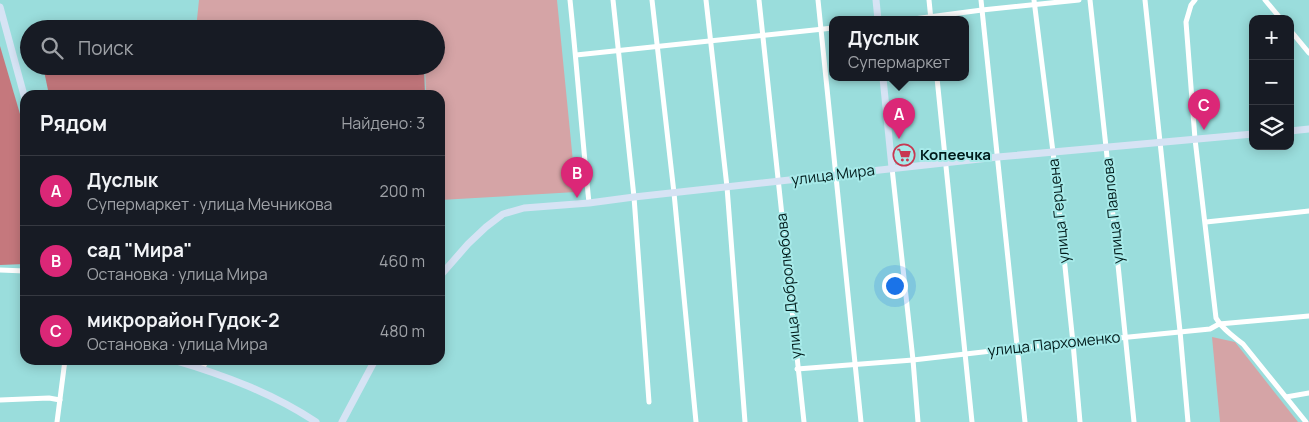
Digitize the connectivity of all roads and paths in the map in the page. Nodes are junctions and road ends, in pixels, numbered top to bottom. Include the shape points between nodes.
1 (570, 0) edge
2 (613, 0) edge
3 (652, 0) edge
4 (706, 0) edge
5 (759, 0) edge
6 (818, 0) edge
7 (876, 0) edge
8 (929, 0) edge
9 (981, 0) edge
10 (1079, 0) edge
11 (1090, 0) edge
12 (1146, 0) edge
13 (1195, 0) edge
14 (1265, 0) edge
15 (1034, 2) edge
16 (0, 7) edge
17 (982, 10) junction
18 (1278, 15) edge
19 (878, 16) edge
20 (931, 16) edge
21 (948, 16) edge
22 (829, 29) edge
23 (821, 30) junction
24 (763, 35) junction
25 (1294, 35) edge
26 (711, 41) junction
27 (657, 47) junction
28 (618, 51) junction
29 (1309, 53) edge
30 (576, 55) junction
31 (883, 81) edge
32 (937, 81) edge
33 (23, 90) edge
34 (1309, 129) edge
35 (1294, 130) edge
36 (1249, 134) edge
37 (1195, 139) junction
38 (1161, 143) junction
39 (1106, 147) junction
40 (1053, 152) junction
41 (998, 158) junction
42 (946, 163) junction
43 (892, 168) junction
44 (835, 175) junction
45 (778, 182) junction
46 (727, 187) junction
47 (674, 193) junction
48 (634, 196) junction
49 (589, 203) junction
50 (1309, 211) edge
51 (1206, 222) junction
52 (0, 270) edge
53 (445, 270) edge
54 (20, 271) edge
55 (1309, 316) edge
56 (1219, 324) junction
57 (1180, 331) junction
58 (1126, 336) junction
59 (1073, 343) junction
60 (1018, 348) junction
61 (965, 354) junction
62 (913, 360) junction
63 (855, 364) junction
64 (64, 365) edge
65 (189, 365) edge
66 (204, 365) edge
67 (372, 365) edge
68 (202, 369) junction
69 (797, 369) junction
70 (1309, 393) edge
71 (1286, 397) junction
72 (0, 400) edge
73 (60, 400) junction
74 (649, 402) dead end
75 (58, 422) edge
76 (316, 422) edge
77 (342, 422) edge
78 (696, 422) edge
79 (745, 422) edge
80 (804, 422) edge
81 (861, 422) edge
82 (918, 422) edge
83 (972, 422) edge
84 (1025, 422) edge
85 (1080, 422) edge
86 (1134, 422) edge
87 (1188, 422) edge
88 (1306, 422) edge

1 - 30 street
2 - 28 street
3 - 27 street
4 - 26 street
5 - 24 street, улица Добролюбова
6 - 23 street
7 - 19 main road
8 - 20 street
9 - 17 street
10 - 15 street
11 - 39 street, улица Павлова
12 - 38 street
13 - 37 street via 1186,22
14 - 18 street
15 - 17 street
15 - 40 street, улица Герцена
16 - 33 main road
17 - 21 street
17 - 41 street
22 - 23 street
23 - 24 street
23 - 44 street
24 - 26 street
24 - 45 street, улица Добролюбова
25 - 29 street
26 - 27 street
26 - 46 street
27 - 28 street
27 - 47 street
28 - 30 street
28 - 48 street
30 - 49 street
31 - 43 main road
32 - 42 street
34 - 35 main road
36 - 37 main road, улица Мира
37 - 38 main road, улица Мира
37 - 51 street
38 - 39 main road, улица Мира
38 - 57 street
39 - 40 main road, улица Мира
39 - 58 street, улица Павлова
40 - 41 main road, улица Мира
40 - 59 street, улица Герцена
41 - 42 main road, улица Мира
41 - 60 street
42 - 43 main road, улица Мира
42 - 61 street
43 - 44 main road, улица Мира
43 - 62 street
44 - 45 main road, улица Мира
44 - 63 street
45 - 46 main road, улица Мира
45 - 69 street, улица Добролюбова
46 - 47 main road, улица Мира
46 - 79 street
47 - 48 main road, улица Мира
47 - 78 street
48 - 49 main road, улица Мира
48 - 74 street
49 - 53 main road, улица Мира via 524,208 503,214 468,244
50 - 51 street
51 - 56 street
52 - 54 street
55 - 56 street, улица Пархоменко
56 - 57 street, улица Пархоменко via 1210,329
56 - 71 street via 1243,344
57 - 58 street, улица Пархоменко
57 - 87 street
58 - 59 street, улица Пархоменко
58 - 86 street, улица Павлова
59 - 60 street, улица Пархоменко
59 - 85 street, улица Герцена
60 - 61 street, улица Пархоменко
60 - 84 street
61 - 62 street, улица Пархоменко
61 - 83 street
62 - 63 street, улица Пархоменко
62 - 82 street
63 - 69 street, улица Пархоменко
63 - 81 street
64 - 73 street
65 - 68 main road
66 - 68 street
67 - 77 main road
68 - 76 main road via 266,393
69 - 80 street, улица Добролюбова
70 - 71 street
71 - 88 street
72 - 73 street
73 - 75 street

